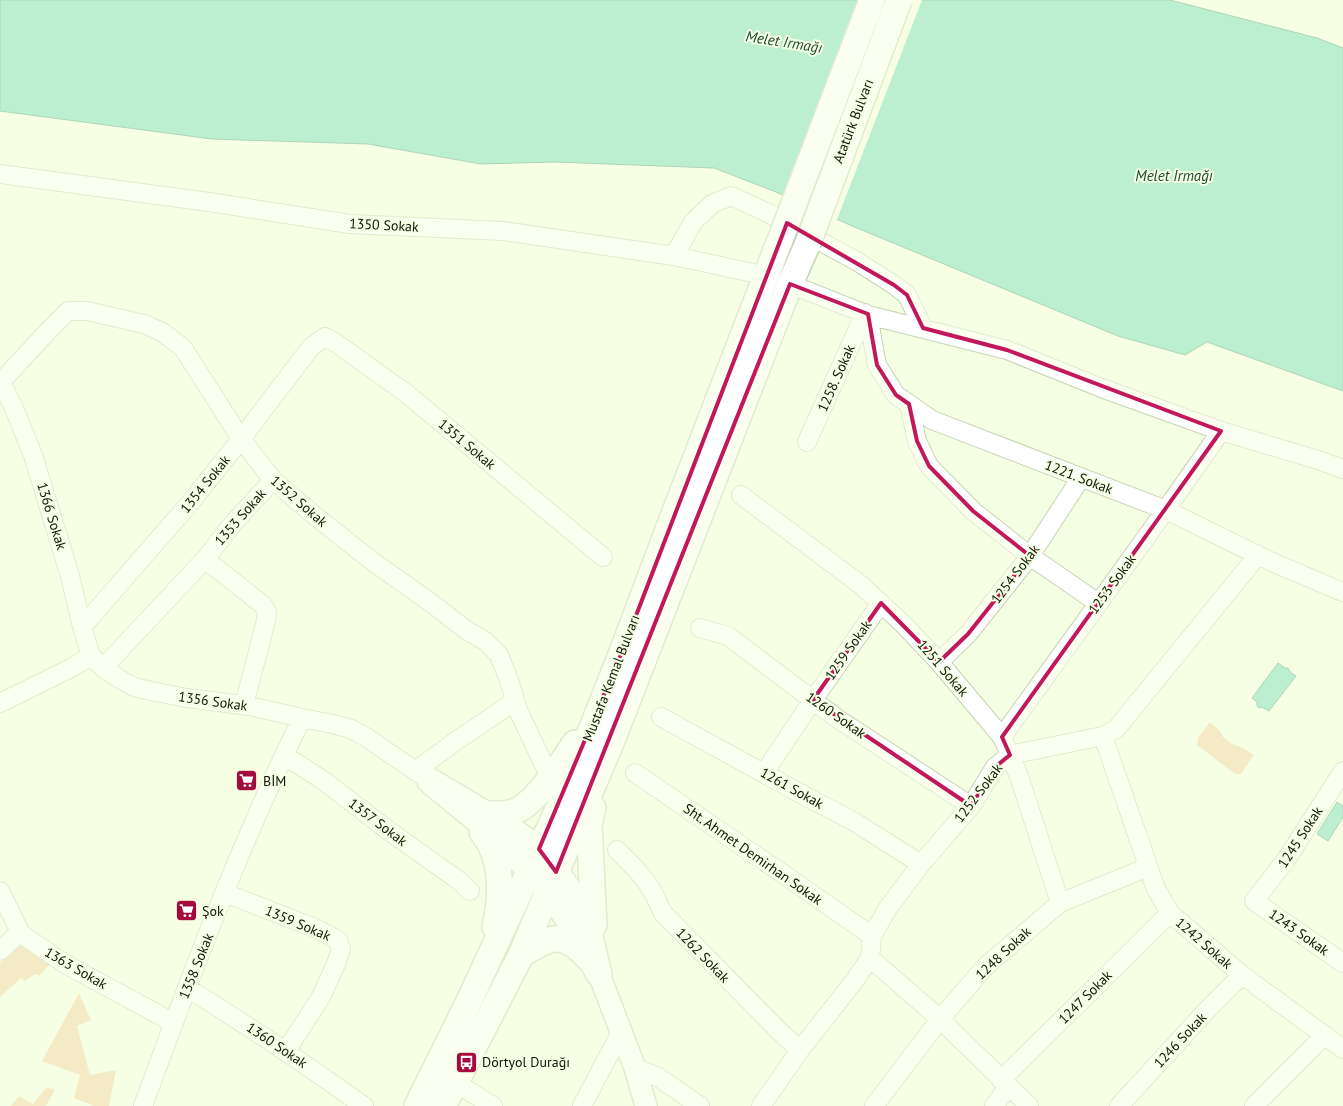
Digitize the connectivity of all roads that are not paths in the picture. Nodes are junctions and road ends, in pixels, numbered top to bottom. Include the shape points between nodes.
1 (872, 0) edge
2 (899, 0) edge
3 (0, 174) edge
4 (780, 240) joint
5 (808, 243) joint
6 (674, 256) junction
7 (767, 276) junction
8 (790, 284) junction
9 (867, 314) junction
10 (923, 328) junction
11 (325, 337) joint
12 (0, 382) edge
13 (909, 404) junction
14 (1221, 431) junction
15 (241, 440) junction
16 (807, 442) dead end
17 (1343, 469) edge
18 (1078, 476) junction
19 (273, 480) junction
20 (741, 495) dead end
21 (1166, 510) junction
22 (1258, 555) junction
23 (1030, 556) junction
24 (206, 557) junction
25 (603, 557) dead end
26 (1343, 592) edge
27 (881, 603) junction
28 (1098, 603) junction
29 (82, 627) junction
30 (700, 628) dead end
31 (97, 662) junction
32 (939, 662) junction
33 (604, 699) junction
34 (813, 700) junction
35 (515, 701) junction
36 (0, 703) edge
37 (244, 705) junction
38 (661, 717) dead end
39 (302, 718) junction
40 (1103, 736) junction
41 (1002, 737) junction
42 (612, 738) junction
43 (284, 755) junction
44 (1010, 755) junction
45 (1343, 771) edge
46 (635, 773) dead end
47 (764, 773) junction
48 (423, 776) junction
49 (550, 778) junction
50 (971, 806) junction
51 (462, 807) junction
52 (486, 814) junction
53 (617, 850) dead end
54 (535, 860) junction
55 (920, 864) junction
56 (1148, 867) junction
57 (552, 881) junction
58 (0, 891) edge
59 (470, 891) dead end
60 (225, 893) junction
61 (1254, 900) joint
62 (1060, 903) junction
63 (1170, 913) junction
64 (20, 932) junction
65 (872, 936) junction
66 (0, 951) edge
67 (520, 955) junction
68 (489, 958) junction
69 (870, 958) junction
70 (1343, 964) edge
71 (599, 974) junction
72 (1242, 975) junction
73 (186, 988) junction
74 (940, 1019) junction
75 (174, 1023) junction
76 (621, 1032) junction
77 (1325, 1035) junction
78 (1343, 1049) edge
79 (800, 1050) junction
80 (286, 1051) junction
81 (635, 1068) junction
82 (456, 1083) junction
83 (1005, 1084) junction
84 (143, 1106) edge
85 (364, 1106) edge
86 (417, 1106) edge
87 (443, 1106) edge
88 (492, 1106) edge
89 (582, 1106) edge
90 (646, 1106) edge
91 (700, 1106) edge
92 (761, 1106) edge
93 (874, 1106) edge
94 (994, 1106) edge
95 (1029, 1106) edge
96 (1120, 1106) edge
97 (1254, 1106) edge

1 - 4 highway, Atatürk Bulvarı, bridge
2 - 5 highway, Atatürk Bulvarı, bridge
3 - 6 street, 1350 Sokak via 350,224 503,231
4 - 7 highway, Mustafa Kemal Bulvarı
5 - 8 highway, Mustafa Kemal Bulvarı
6 - 7 street, 1350 Sokak
6 - 10 street via 693,222 712,204 731,196 858,262 894,285 907,296
7 - 33 highway, Mustafa Kemal Bulvarı
8 - 9 street
8 - 42 highway, Mustafa Kemal Bulvarı
9 - 10 street
9 - 13 street, 1221. Sokak via 877,366 896,395
9 - 16 street, 1258. Sokak
10 - 14 street via 1008,350
11 - 15 street, 1354 Sokak via 310,347
11 - 25 street, 1351 Sokak via 407,394
12 - 15 street, 1352 Sokak via 68,311 87,311 144,324 162,332 183,348
12 - 29 street, 1366 Sokak via 33,455
13 - 18 street, 1221. Sokak via 932,420
13 - 23 street via 917,440 929,466 973,511
14 - 17 street
14 - 21 street, 1253 Sokak
15 - 19 street, 1352 Sokak
15 - 29 street, 1354 Sokak
18 - 21 street, 1221. Sokak
18 - 23 street, 1254 Sokak via 1075,487
19 - 24 street, 1353 Sokak
19 - 35 street, 1352 Sokak via 372,561 485,641 499,655
20 - 27 street, 1251 Sokak via 861,584
21 - 22 street, 1221. Sokak
21 - 28 street, 1253 Sokak
22 - 26 street, 1221. Sokak
22 - 40 street, 1252 Sokak via 1116,729
23 - 28 street
23 - 32 street, 1254 Sokak via 968,634
24 - 31 street
24 - 37 street, 1353 Sokak via 267,612
27 - 32 street, 1251 Sokak
27 - 34 street, 1259 Sokak
28 - 41 street, 1253 Sokak
29 - 31 street, 1366 Sokak
30 - 34 street, 1260 Sokak via 728,636
31 - 36 street via 71,668
31 - 37 street, 1356 Sokak via 134,686 187,698
32 - 41 street, 1251 Sokak
33 - 49 highway
33 - 54 highway, Mustafa Kemal Bulvarı
34 - 47 street, 1259 Sokak
34 - 50 street, 1260 Sokak
35 - 48 street via 456,741
35 - 49 street, 1352 Sokak
37 - 39 street, 1356 Sokak
38 - 47 street, 1261 Sokak
39 - 43 street, 1358 Sokak
39 - 48 street, 1356 Sokak via 352,729
40 - 44 street, 1252 Sokak
40 - 56 street, 1242 Sokak
41 - 44 street, 1251 Sokak
42 - 57 highway, Mustafa Kemal Bulvarı
42 - 71 highway via 589,825
43 - 59 street, 1357 Sokak via 324,781
43 - 60 street, 1358 Sokak
44 - 50 street, 1252 Sokak via 996,767
44 - 62 street, 1251 Sokak via 1020,776
45 - 61 street, 1245 Sokak via 1286,860
46 - 65 street, Sht. Ahmet Demirhan Sokak
47 - 55 street, 1261 Sokak via 854,820
48 - 51 highway
48 - 52 highway
49 - 52 highway via 525,806 512,812
50 - 55 street, 1252 Sokak
51 - 54 highway
51 - 68 highway via 488,839 498,866 500,897
52 - 54 highway via 504,825
53 - 79 street, 1262 Sokak via 648,884 663,913
54 - 57 highway
54 - 68 highway, Mustafa Kemal Bulvarı
55 - 65 street, 1252 Sokak
56 - 62 street, 1248 Sokak
56 - 63 street, 1242 Sokak
57 - 67 highway, Mustafa Kemal Bulvarı
57 - 71 highway via 578,902 586,920
58 - 64 street, 1363 Sokak
60 - 73 street, 1358 Sokak
60 - 80 street, 1359 Sokak via 338,940 341,948 321,997
61 - 70 street, 1243 Sokak
62 - 74 street, 1248 Sokak via 986,966
63 - 72 street, 1242 Sokak
63 - 83 street, 1247 Sokak
64 - 66 street
64 - 75 street, 1363 Sokak via 60,961
65 - 69 street, 1252 Sokak
67 - 71 highway via 550,939 565,940 591,960
67 - 82 highway, Mustafa Kemal Bulvarı
68 - 86 highway, Mustafa Kemal Bulvarı
69 - 74 street
69 - 79 street, 1252 Sokak
71 - 76 main road
72 - 77 street, 1242 Sokak
72 - 96 street, 1246 Sokak
73 - 75 street, 1358 Sokak
73 - 80 street, 1360 Sokak
74 - 83 street
74 - 93 street, 1248 Sokak
75 - 84 street, 1358 Sokak
76 - 81 main road
76 - 89 street
77 - 78 street, 1242 Sokak
77 - 97 street
79 - 92 street, 1252 Sokak
80 - 85 street, 1360 Sokak
81 - 90 main road
81 - 91 street via 658,1077
82 - 87 highway, Mustafa Kemal Bulvarı
82 - 88 street
83 - 94 street, 1247 Sokak
83 - 95 street

